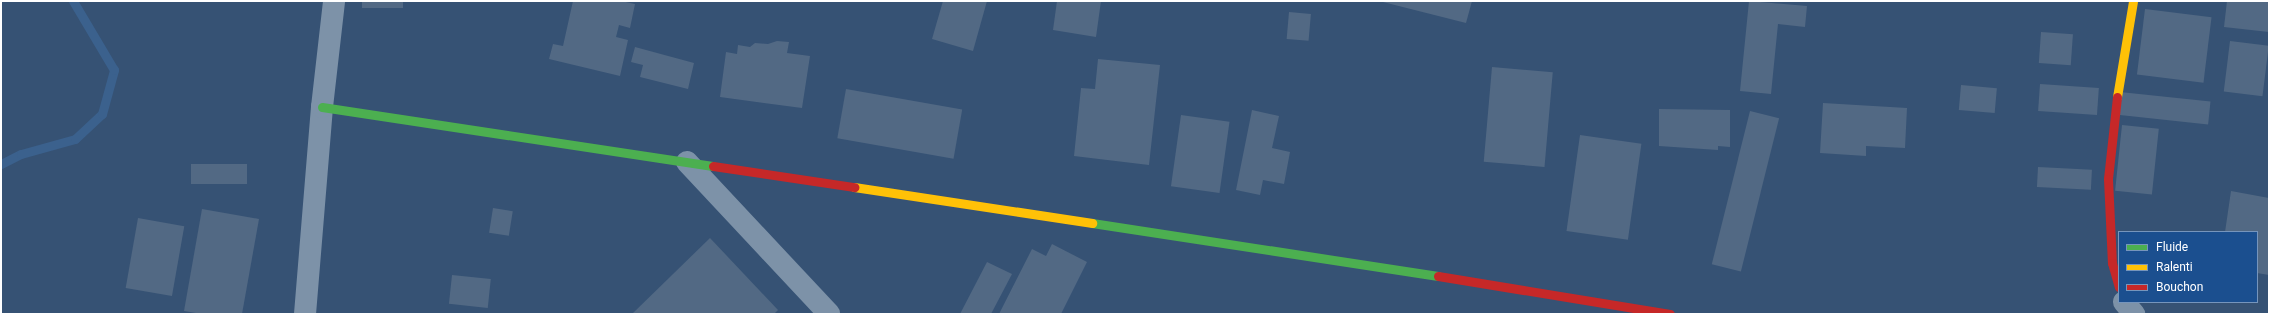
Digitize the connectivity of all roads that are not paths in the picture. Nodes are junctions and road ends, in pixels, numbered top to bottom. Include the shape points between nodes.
1 (334, 1) edge
2 (2133, 1) edge
3 (322, 107) junction
4 (687, 162) junction
5 (2118, 283) edge
6 (2125, 303) edge
7 (305, 314) edge
8 (829, 314) edge
9 (1670, 314) edge
10 (2134, 314) edge

1 - 3 street
2 - 5 street via 2120,71 2108,179 2112,263
3 - 4 street
3 - 7 street
4 - 8 street
4 - 9 street via 1452,278
6 - 10 street

